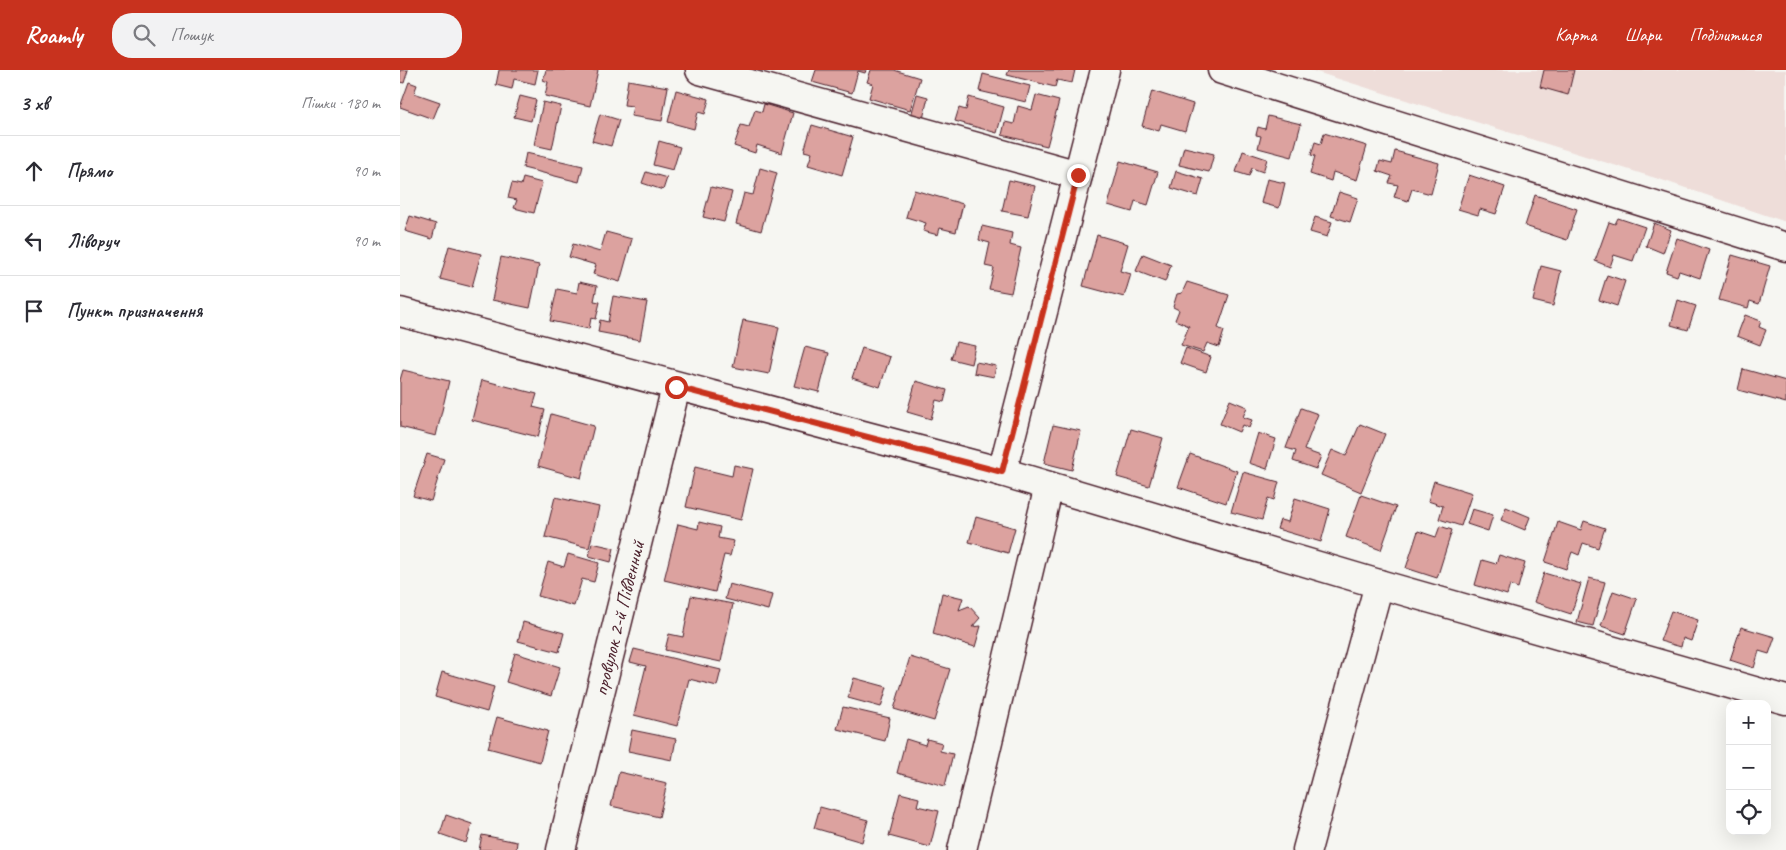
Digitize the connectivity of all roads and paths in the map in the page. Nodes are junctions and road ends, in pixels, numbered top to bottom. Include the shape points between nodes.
1 (700, 70) edge
2 (1105, 70) edge
3 (1222, 70) edge
4 (1078, 175) junction
5 (1786, 247) edge
6 (400, 312) edge
7 (676, 387) junction
8 (1002, 472) junction
9 (1049, 486) junction
10 (1378, 584) junction
11 (1786, 700) edge
12 (561, 850) edge
13 (962, 850) edge
14 (1307, 850) edge

1 - 4 street
2 - 4 street
3 - 5 street
4 - 8 street
6 - 7 street
7 - 8 street
7 - 12 street, провулок 2-й Південний
8 - 9 street
9 - 10 street
9 - 13 street
10 - 11 street
10 - 14 street

